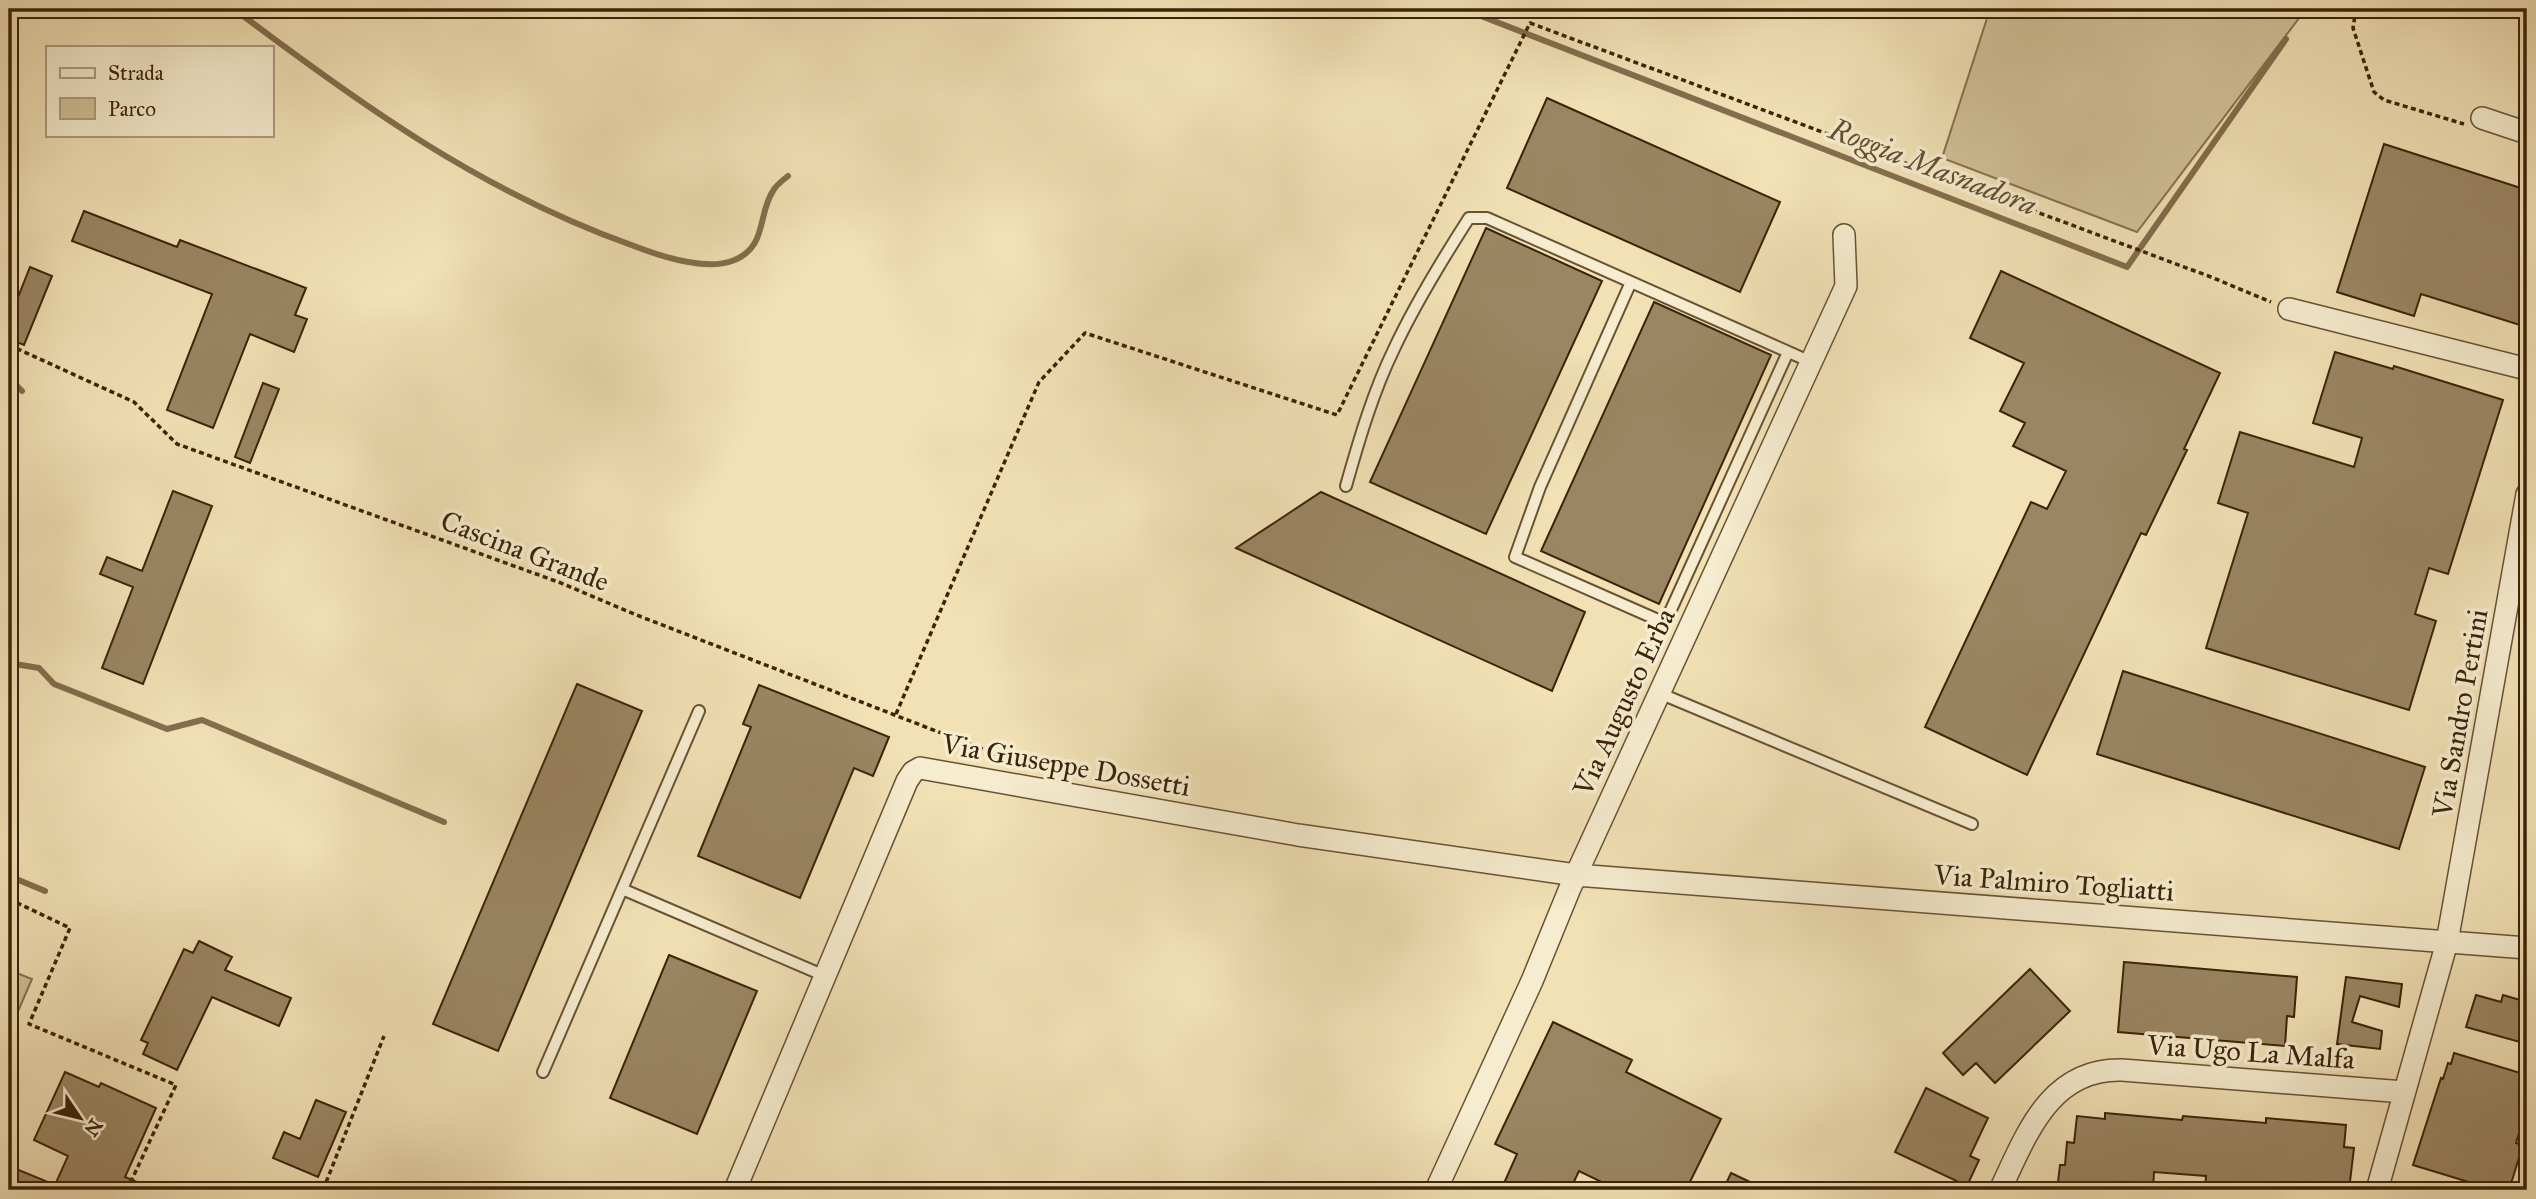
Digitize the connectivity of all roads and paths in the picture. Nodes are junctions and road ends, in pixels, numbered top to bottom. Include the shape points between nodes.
1 (2356, 9) edge
2 (2482, 118) joint
3 (2527, 132) edge
4 (1844, 235) dead end
5 (1631, 282) junction
6 (2289, 309) joint
7 (9, 345) edge
8 (1788, 352) junction
9 (1811, 362) junction
10 (2527, 369) edge
11 (1346, 486) dead end
12 (2527, 494) edge
13 (1659, 693) junction
14 (699, 711) dead end
15 (896, 714) junction
16 (1021, 786) junction
17 (1972, 824) dead end
18 (1576, 875) junction
19 (622, 889) junction
20 (9, 899) edge
21 (2447, 942) junction
22 (2527, 948) edge
23 (825, 976) junction
24 (384, 1036) dead end
25 (543, 1072) dead end
26 (2404, 1092) junction
27 (127, 1190) edge
28 (323, 1190) edge
29 (735, 1190) edge
30 (1436, 1190) edge
31 (2000, 1190) edge
32 (2377, 1190) edge

1 - 2 path via 2353,28 2374,92 2384,100 2466,125
2 - 3 street
4 - 9 street, Via Augusto Erba via 1846,286
5 - 8 lane
5 - 8 lane via 1540,487 1516,557 1578,585 1665,623
5 - 11 lane via 1488,218 1469,218 1393,350
6 - 10 street
6 - 15 path via 1530,23 1337,415 1085,332 1039,382
7 - 15 path, Cascina Grande via 134,401 177,444 561,583
8 - 9 lane
9 - 13 street, Via Augusto Erba
12 - 21 street, Via Sandro Pertini
13 - 17 lane
13 - 18 street, Via Augusto Erba
14 - 19 lane
15 - 16 path, Cascina Grande via 1016,762 1021,768
16 - 18 street, Via Giuseppe Dossetti via 1298,835
16 - 23 street, Via Giuseppe Dossetti via 924,768 913,772
18 - 21 street, Via Palmiro Togliatti
18 - 30 street, Via Augusto Erba
19 - 23 lane
19 - 25 lane
20 - 27 path via 70,928 29,1024 176,1084
21 - 22 street, Via Palmiro Togliatti
21 - 26 street
23 - 29 street, Via Giuseppe Dossetti
24 - 28 path
26 - 31 street, Via Ugo La Malfa via 2098,1071 2067,1084 2044,1108
26 - 32 street

